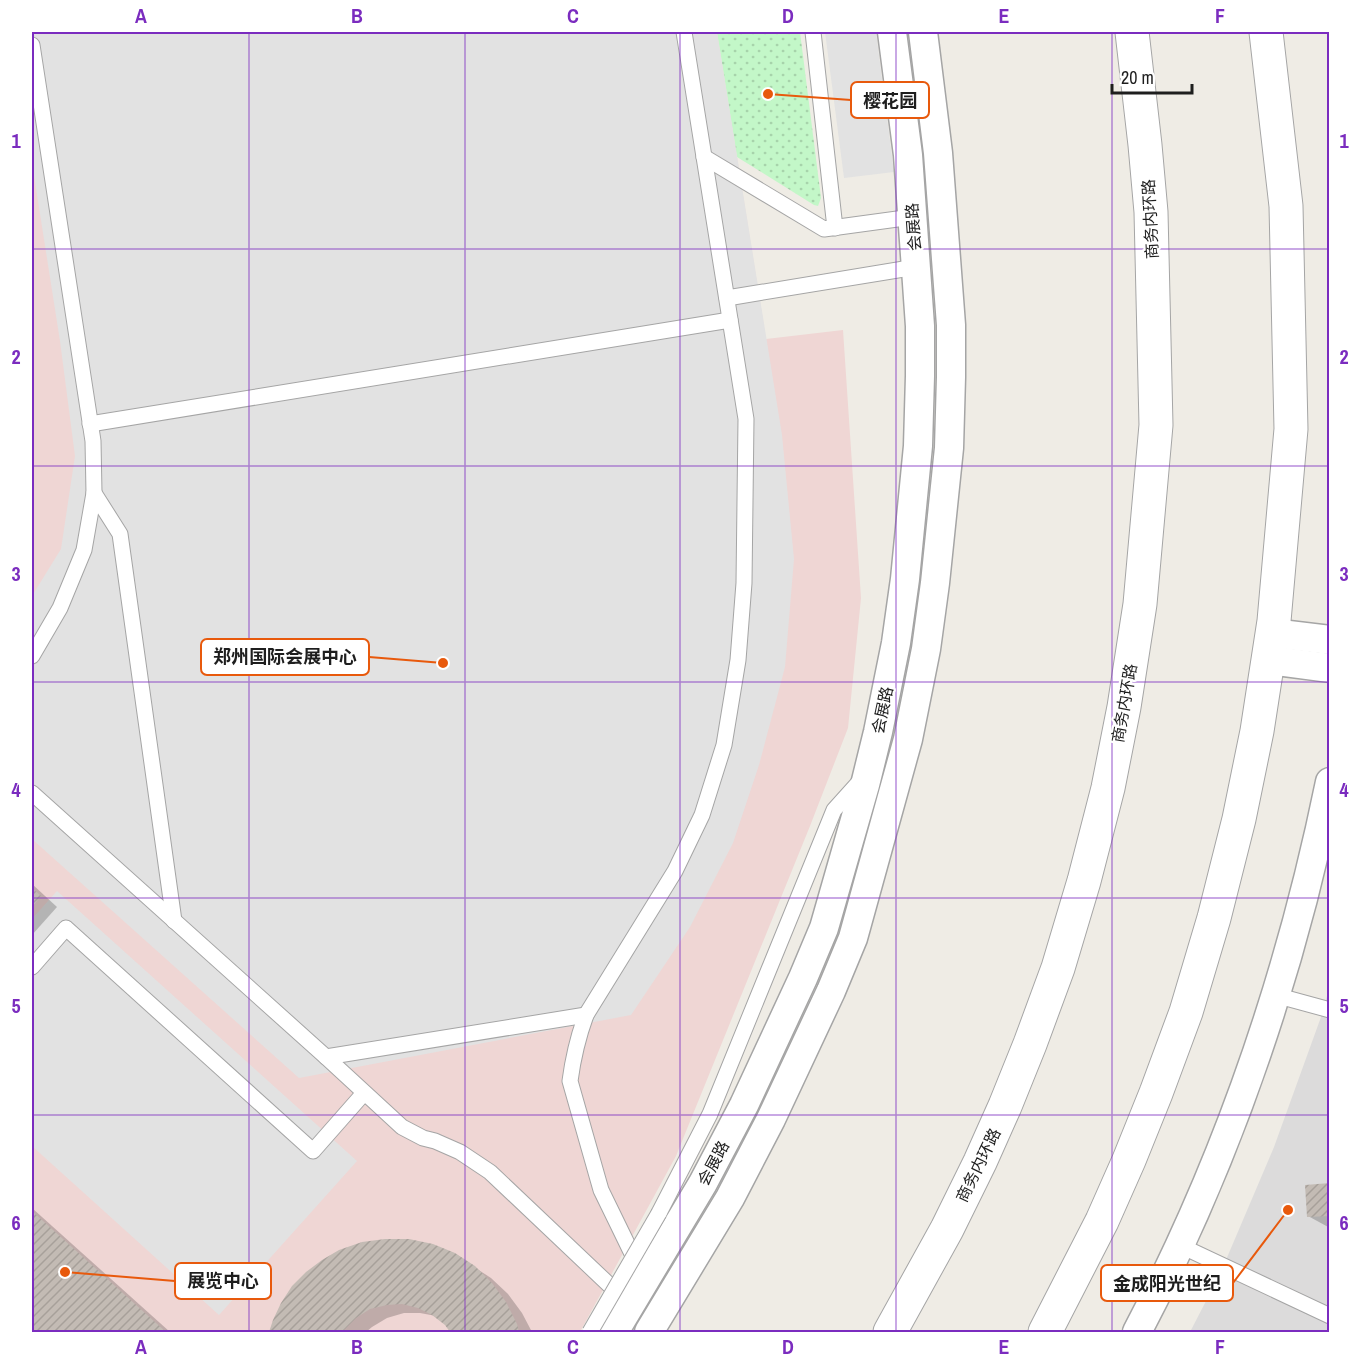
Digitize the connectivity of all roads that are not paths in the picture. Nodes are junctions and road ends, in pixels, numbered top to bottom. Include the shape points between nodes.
1 (684, 32) edge
2 (813, 32) edge
3 (892, 32) edge
4 (923, 32) edge
5 (1132, 32) edge
6 (1267, 32) edge
7 (32, 45) edge
8 (704, 157) junction
9 (912, 217) junction
10 (835, 228) junction
11 (916, 267) junction
12 (727, 298) junction
13 (730, 320) junction
14 (90, 424) junction
15 (94, 492) junction
16 (1329, 640) edge
17 (1270, 646) junction
18 (32, 656) edge
19 (1329, 668) edge
20 (868, 774) junction
21 (1329, 782) edge
22 (32, 793) edge
23 (174, 921) junction
24 (32, 967) edge
25 (1275, 995) junction
26 (1329, 1010) edge
27 (585, 1015) junction
28 (326, 1057) junction
29 (364, 1093) junction
30 (1179, 1245) junction
31 (645, 1280) junction
32 (630, 1305) junction
33 (1329, 1316) edge
34 (590, 1332) edge
35 (614, 1332) edge
36 (649, 1332) edge
37 (891, 1332) edge
38 (1045, 1332) edge
39 (1137, 1332) edge

1 - 8 lane
2 - 10 lane
3 - 9 street, 会展路
4 - 36 street, 会展路 via 938,153 951,325 951,377 949,448 936,583 908,739 853,938 831,991 730,1198
5 - 37 street, 商务内环路 via 1151,212 1156,424 1140,604 1124,707 1108,789 1058,969 980,1162
6 - 17 street via 1286,206 1291,429
7 - 14 lane
8 - 10 lane via 824,229
8 - 12 lane
9 - 10 lane
9 - 11 street, 会展路
11 - 12 lane
11 - 20 street, 会展路 via 920,326 917,457 896,643
12 - 13 lane
13 - 14 lane
13 - 27 lane via 746,419 744,583 738,660 724,745 702,815 675,871
14 - 15 lane
15 - 18 lane via 84,550 60,608
15 - 23 lane via 120,534
16 - 17 street
17 - 19 street
17 - 38 street via 1239,819 1185,1012 1129,1160
20 - 31 street, 会展路 via 824,928 803,978 744,1105
20 - 34 lane, bridge via 834,810 710,1114 659,1213
21 - 25 street
22 - 23 lane
23 - 28 lane
24 - 29 lane via 66,928 313,1151
25 - 26 lane
25 - 30 street via 1232,1122
27 - 28 lane
27 - 31 lane via 570,1081 601,1190
28 - 29 lane
29 - 32 lane via 402,1127 460,1152 490,1172
30 - 33 lane
30 - 39 street
31 - 32 street, 会展路
32 - 35 street, 会展路

